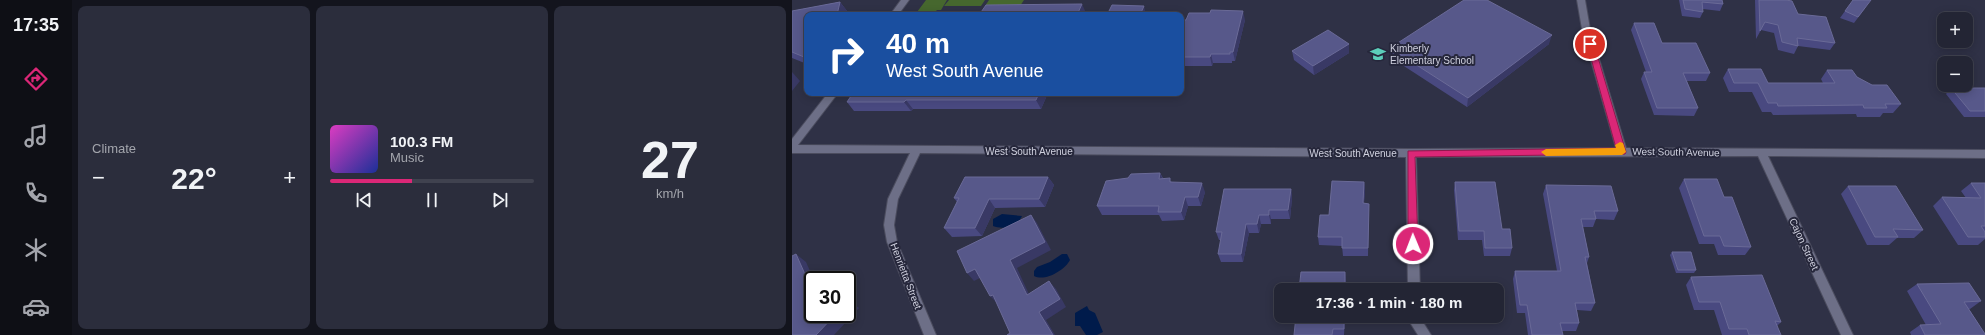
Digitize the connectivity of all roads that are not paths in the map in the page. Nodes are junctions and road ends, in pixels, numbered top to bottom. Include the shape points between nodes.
1 (905, 0) edge
2 (1581, 0) edge
3 (896, 12) edge
4 (831, 96) edge
5 (792, 147) edge
6 (917, 150) junction
7 (1622, 152) junction
8 (1411, 153) junction
9 (1761, 153) junction
10 (1985, 154) edge
11 (1414, 283) edge
12 (1417, 323) edge
13 (930, 335) edge
14 (1425, 335) edge
15 (1847, 335) edge

1 - 3 street
2 - 7 street via 1586,29
4 - 5 street
5 - 6 street, West South Avenue
6 - 8 street, West South Avenue
6 - 13 street, Henrietta Street via 892,199 889,225 892,242
7 - 8 street, West South Avenue
7 - 9 street, West South Avenue
8 - 11 street
9 - 10 street, West South Avenue
9 - 15 street, Cajon Street
12 - 14 street

